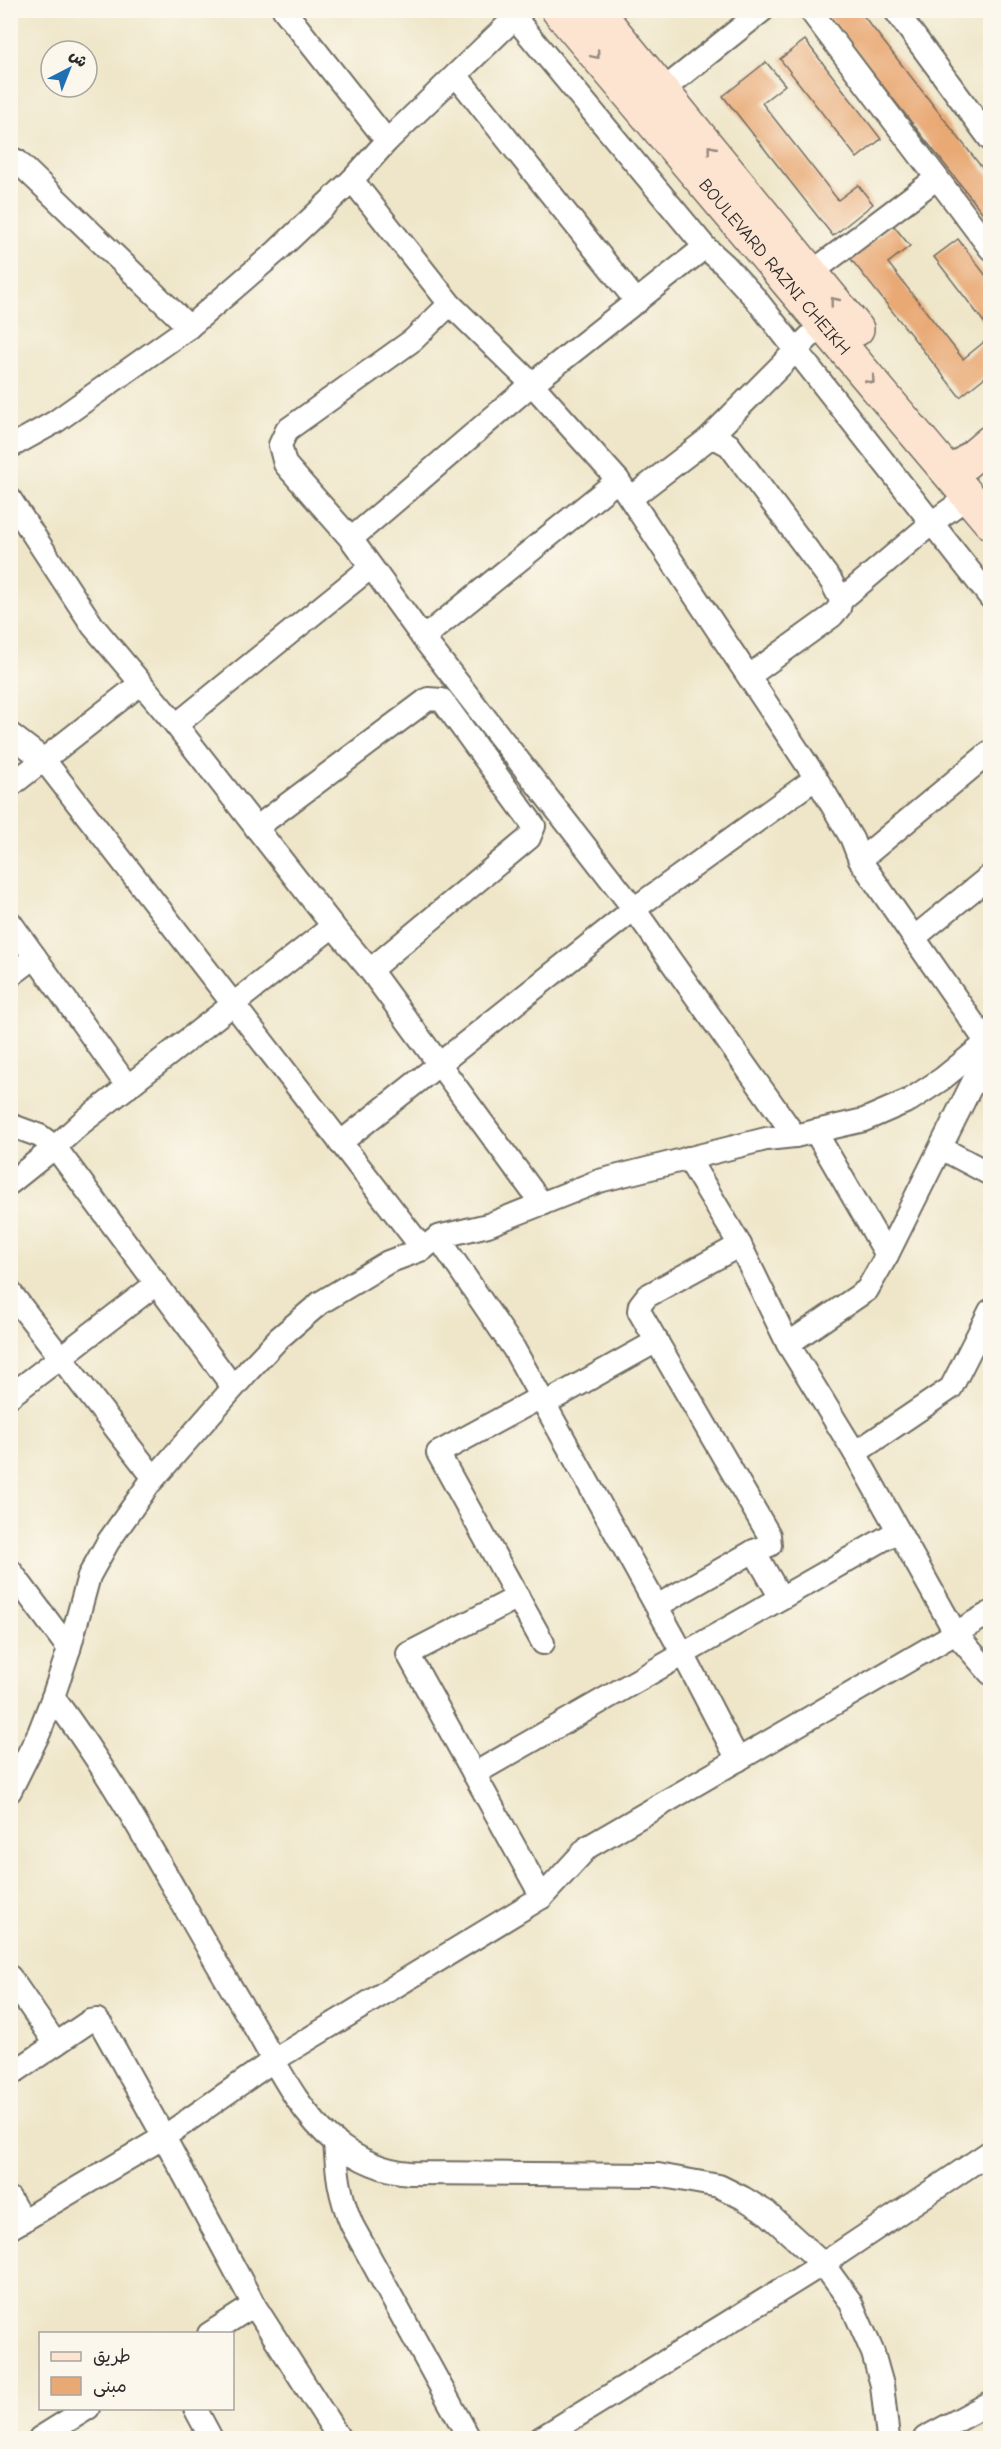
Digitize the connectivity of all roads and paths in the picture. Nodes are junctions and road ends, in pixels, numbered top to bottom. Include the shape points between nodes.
1 (285, 10) edge
2 (558, 10) edge
3 (596, 10) edge
4 (764, 10) edge
5 (810, 10) edge
6 (895, 10) edge
7 (519, 14) edge
8 (456, 75) junction
9 (663, 90) junction
10 (983, 112) edge
11 (990, 140) edge
12 (387, 141) junction
13 (10, 158) edge
14 (937, 178) junction
15 (352, 180) junction
16 (705, 247) junction
17 (990, 248) edge
18 (811, 273) junction
19 (638, 302) junction
20 (450, 304) junction
21 (823, 323) junction
22 (189, 327) junction
23 (795, 350) junction
24 (532, 384) junction
25 (708, 439) junction
26 (990, 442) edge
27 (10, 447) edge
28 (969, 482) edge
29 (625, 489) junction
30 (10, 500) edge
31 (933, 522) junction
32 (990, 522) edge
33 (351, 539) junction
34 (371, 567) junction
35 (990, 597) edge
36 (841, 600) junction
37 (423, 638) junction
38 (749, 676) junction
39 (140, 684) junction
40 (176, 725) junction
41 (10, 735) edge
42 (990, 752) edge
43 (44, 760) junction
44 (816, 778) junction
45 (10, 786) edge
46 (256, 828) junction
47 (860, 860) junction
48 (990, 876) edge
49 (634, 909) junction
50 (10, 922) edge
51 (333, 926) junction
52 (915, 937) junction
53 (35, 957) junction
54 (370, 970) junction
55 (10, 976) edge
56 (233, 1004) junction
57 (989, 1044) edge
58 (438, 1064) junction
59 (128, 1087) junction
60 (10, 1125) edge
61 (805, 1134) junction
62 (340, 1143) junction
63 (54, 1147) junction
64 (940, 1148) junction
65 (688, 1158) junction
66 (990, 1174) edge
67 (10, 1183) edge
68 (542, 1204) junction
69 (430, 1243) junction
70 (740, 1245) junction
71 (887, 1255) junction
72 (156, 1284) junction
73 (10, 1292) edge
74 (990, 1311) edge
75 (657, 1341) junction
76 (788, 1344) junction
77 (61, 1357) junction
78 (233, 1388) junction
79 (10, 1396) edge
80 (542, 1400) junction
81 (855, 1453) junction
82 (154, 1478) junction
83 (898, 1531) junction
84 (754, 1551) junction
85 (10, 1570) edge
86 (518, 1597) junction
87 (781, 1598) junction
88 (657, 1606) junction
89 (990, 1613) edge
90 (956, 1634) junction
91 (543, 1644) dead end
92 (69, 1649) junction
93 (683, 1654) junction
94 (990, 1673) edge
95 (53, 1697) junction
96 (738, 1760) junction
97 (474, 1774) junction
98 (10, 1791) edge
99 (542, 1897) junction
100 (10, 1977) edge
101 (56, 2044) junction
102 (274, 2060) junction
103 (10, 2075) edge
104 (164, 2137) junction
105 (335, 2141) junction
106 (990, 2152) edge
107 (10, 2199) edge
108 (17, 2225) edge
109 (823, 2264) junction
110 (254, 2305) junction
111 (212, 2332) edge
112 (990, 2403) edge
113 (86, 2410) edge
114 (196, 2410) edge
115 (40, 2439) edge
116 (211, 2439) edge
117 (339, 2439) edge
118 (469, 2439) edge
119 (541, 2439) edge
120 (888, 2439) edge
121 (925, 2439) edge

1 - 12 street
2 -> 21 main road, BOULEVARD RAZNI CHEIKH
3 - 9 main road, BOULEVARD RAZNI CHEIKH
4 - 9 street
5 - 14 street
6 - 10 street
7 - 8 street
7 - 16 street
8 - 12 street
8 - 19 street
18 -> 9 main road, BOULEVARD RAZNI CHEIKH
10 - 11 street
12 - 15 street
13 - 22 street
14 - 17 street
14 - 18 street
15 - 20 street
15 - 22 street
16 - 19 street
16 - 23 street via 741,283
28 -> 18 main road, BOULEVARD RAZNI CHEIKH
19 - 24 street
20 - 24 street
20 - 33 street via 413,340 287,430 280,445 285,464
21 - 23 street
21 -> 28 main road, BOULEVARD RAZNI CHEIKH
22 - 27 street via 55,422
23 - 25 street
23 - 31 street
24 - 29 street
24 - 33 street
25 - 29 street
25 - 36 street via 718,439 729,446 831,581
26 - 28 main road
28 - 31 street
28 - 32 main road, BOULEVARD RAZNI CHEIKH
29 - 37 street
29 - 38 street
30 - 39 street via 93,626
31 - 35 street
31 - 36 street
33 - 34 street
34 - 37 street
34 - 40 street
36 - 38 street via 832,616
37 - 49 street
38 - 44 street
39 - 40 street
39 - 43 street
40 - 46 street
41 - 43 street
42 - 47 street
43 - 45 street
43 - 56 street
44 - 47 street
44 - 49 street
46 - 51 street
46 - 54 street via 428,699 442,700 534,826 529,838
47 - 52 street
48 - 52 street
49 - 58 street
49 - 61 street
50 - 53 street
51 - 54 street
51 - 56 street
52 - 57 street
53 - 55 street
53 - 59 street
54 - 58 street
56 - 59 street
56 - 62 street
57 - 61 street via 910,1100 864,1120
57 - 64 street
58 - 62 street
58 - 68 street
59 - 63 street
60 - 63 street via 40,1136
61 - 65 street via 766,1138
61 - 71 street
62 - 69 street
63 - 67 street
63 - 72 street
64 - 66 street
64 - 71 street
65 - 68 street via 599,1180
65 - 70 street
68 - 69 street via 488,1226
69 - 78 street via 388,1262 320,1302 279,1338
69 - 80 street via 514,1349
70 - 75 street via 642,1301 639,1311
70 - 76 street
71 - 76 street via 867,1290
72 - 77 street
72 - 78 street
73 - 77 street
74 - 81 street via 951,1388
75 - 80 street
75 - 84 street via 769,1535 770,1545
76 - 81 street
77 - 79 street
77 - 82 street
78 - 82 street
80 - 86 street via 438,1453
80 - 88 street
81 - 83 street
82 - 92 street via 89,1576
83 - 87 street
83 - 90 street
84 - 87 street
84 - 88 street
85 - 92 street
86 - 91 street
86 - 97 street via 408,1654
87 - 93 street
88 - 93 street
89 - 90 street
90 - 94 street
90 - 96 street
92 - 95 street
93 - 96 street
93 - 97 street
95 - 98 street
95 - 102 street via 95,1754
96 - 99 street via 588,1847
97 - 99 street
99 - 102 street
100 - 101 street
101 - 103 street
101 - 104 street via 97,2020
102 - 104 street
102 - 105 street via 298,2099
104 - 108 street
104 - 110 street
105 - 109 street via 374,2166 393,2171 658,2175 719,2186 766,2212
105 - 118 street via 342,2202
106 - 109 street
107 - 108 street
109 - 119 street
109 - 120 street via 850,2301 873,2353 882,2385
110 - 111 street
110 - 117 street
112 - 121 street
113 - 115 street
114 - 116 street

